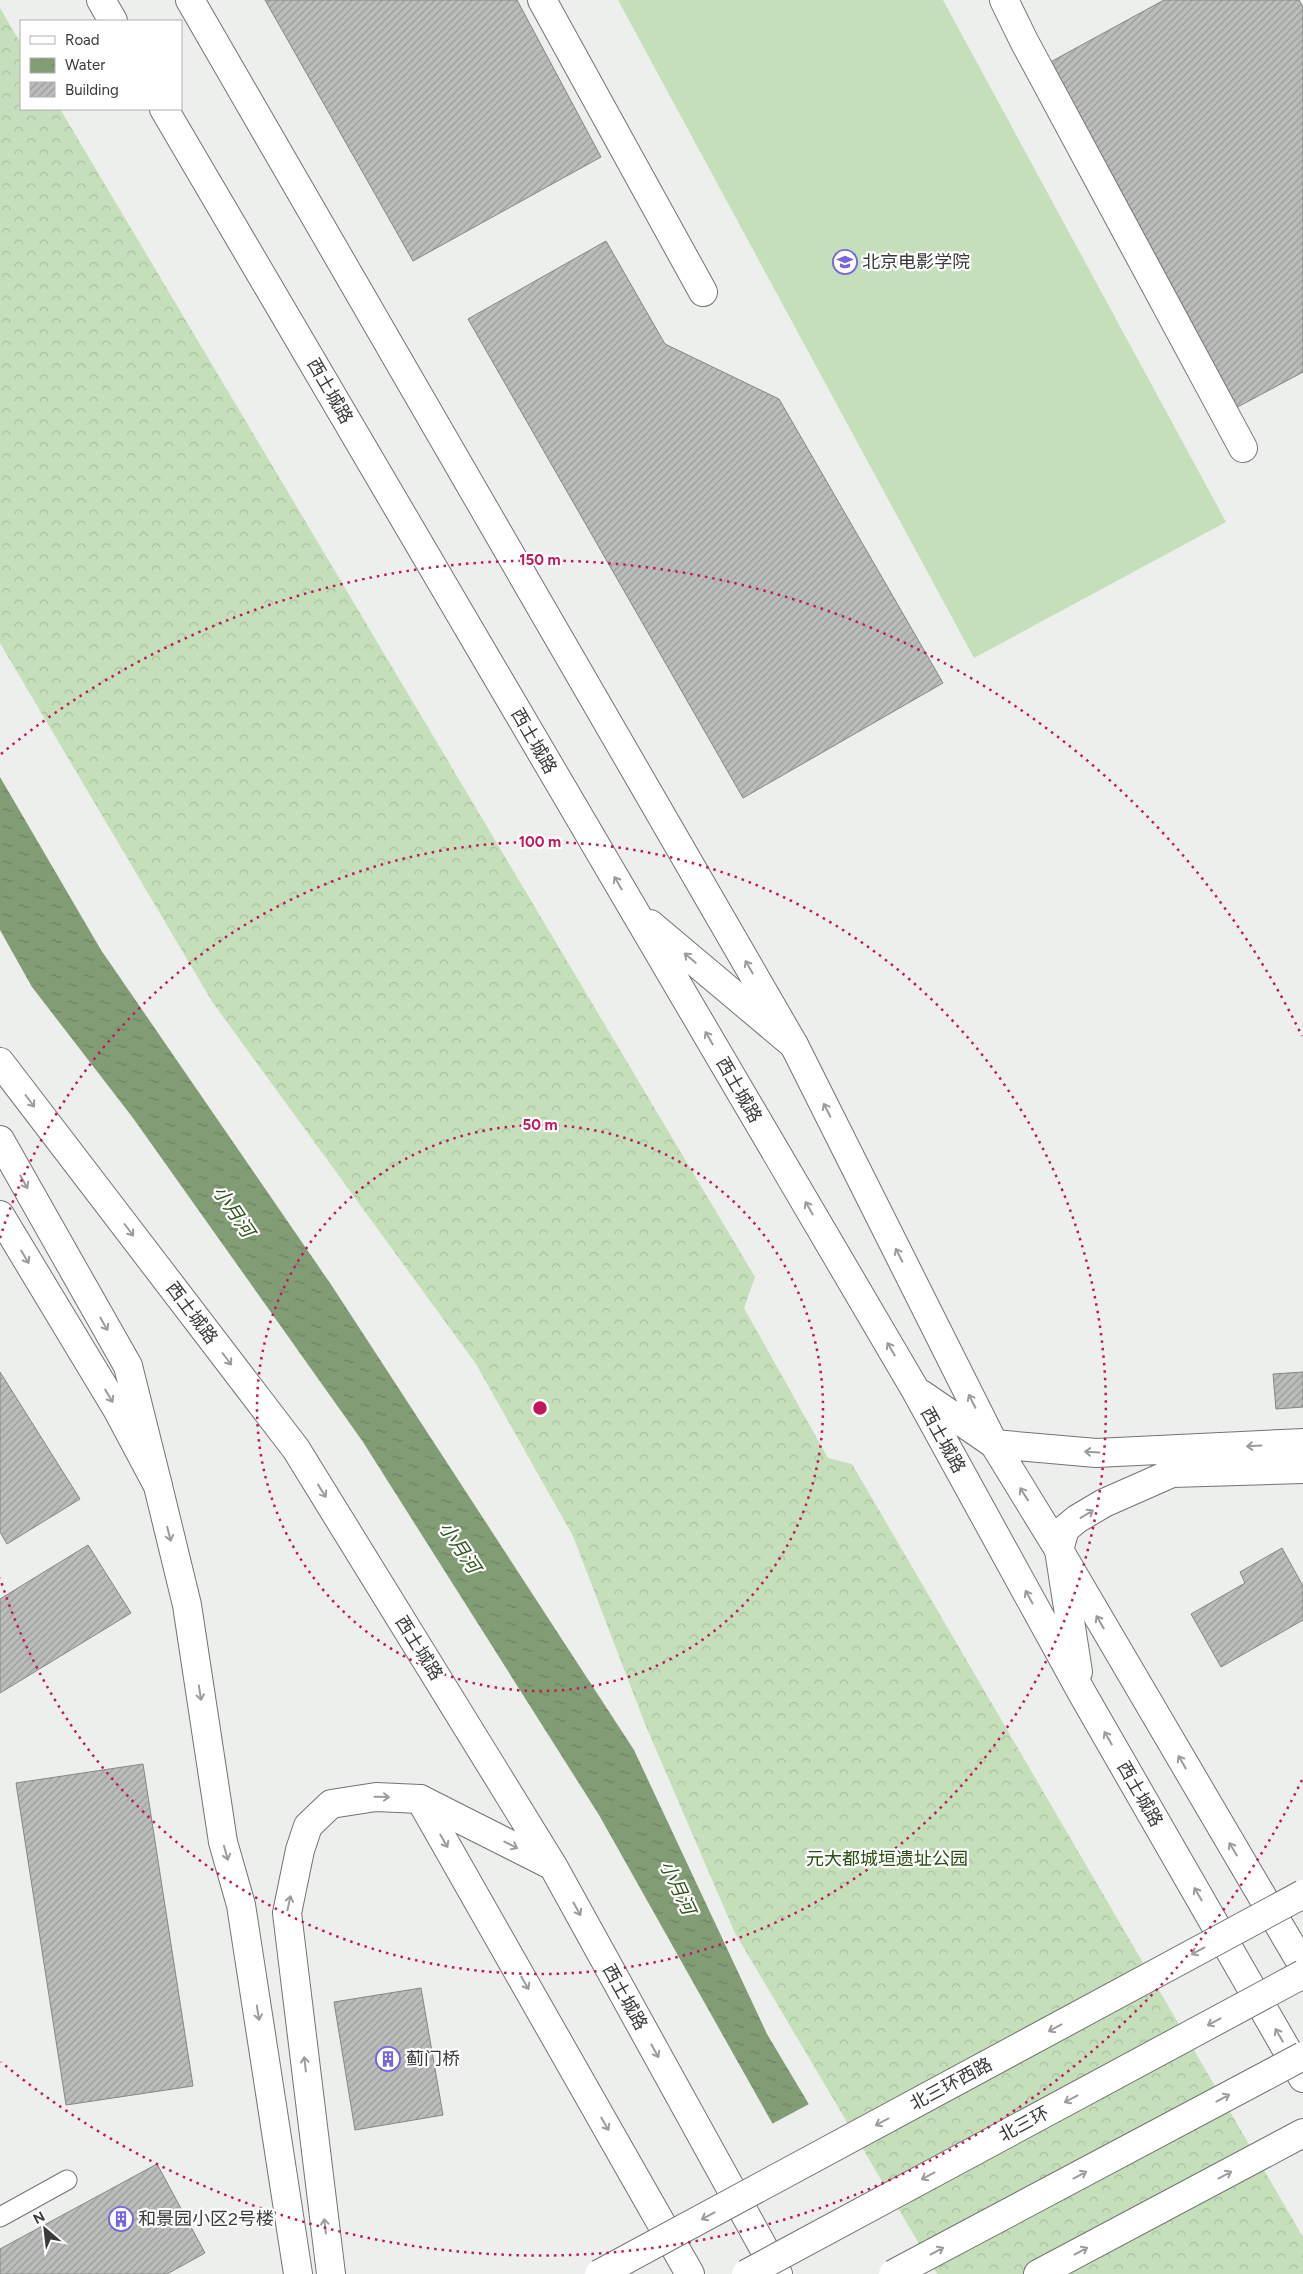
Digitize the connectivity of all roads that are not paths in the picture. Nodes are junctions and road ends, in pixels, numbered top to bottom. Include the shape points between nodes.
1 (101, 0) edge
2 (190, 0) edge
3 (542, 0) edge
4 (1004, 0) edge
5 (112, 20) edge
6 (165, 110) edge
7 (703, 292) dead end
8 (1243, 448) dead end
9 (634, 911) junction
10 (794, 1045) junction
11 (0, 1062) edge
12 (0, 1140) edge
13 (0, 1215) edge
14 (916, 1391) junction
15 (1303, 1443) edge
16 (994, 1444) junction
17 (1303, 1469) edge
18 (158, 1486) junction
19 (1059, 1550) junction
20 (1082, 1693) junction
21 (420, 1799) junction
22 (553, 1866) junction
23 (1303, 1894) edge
24 (1303, 1966) edge
25 (1303, 1974) edge
26 (1303, 2056) edge
27 (1303, 2078) edge
28 (1303, 2133) edge
29 (68, 2180) dead end
30 (0, 2218) edge
31 (298, 2274) edge
32 (332, 2274) edge
33 (600, 2274) edge
34 (690, 2274) edge
35 (746, 2274) edge
36 (778, 2274) edge
37 (894, 2274) edge
38 (1038, 2274) edge

1 - 5 main road
10 -> 2 main road
3 - 7 main road
4 - 8 main road
9 -> 6 main road, 西土城路
10 -> 9 main road
14 -> 9 main road, 西土城路
16 -> 10 main road
11 -> 22 main road, 西土城路 via 296,1449
12 -> 18 main road via 128,1366
13 -> 18 main road via 117,1409
14 - 16 main road
20 -> 14 main road, 西土城路
15 -> 16 main road via 1096,1453
19 -> 16 main road
19 -> 17 main road via 1065,1529 1077,1520 1104,1503 1172,1473
18 -> 31 main road via 187,1605 223,1842 241,1905
19 - 20 main road
24 -> 19 main road
27 -> 20 main road, 西土城路
21 -> 22 main road
32 -> 21 main road via 287,1913 308,1826 331,1804 376,1797
21 -> 34 main road
22 -> 36 main road, 西土城路
23 -> 33 main road, 北三环西路, bridge
25 -> 35 main road, 北三环, bridge
37 -> 26 main road, bridge
38 -> 28 main road
29 - 30 lane

